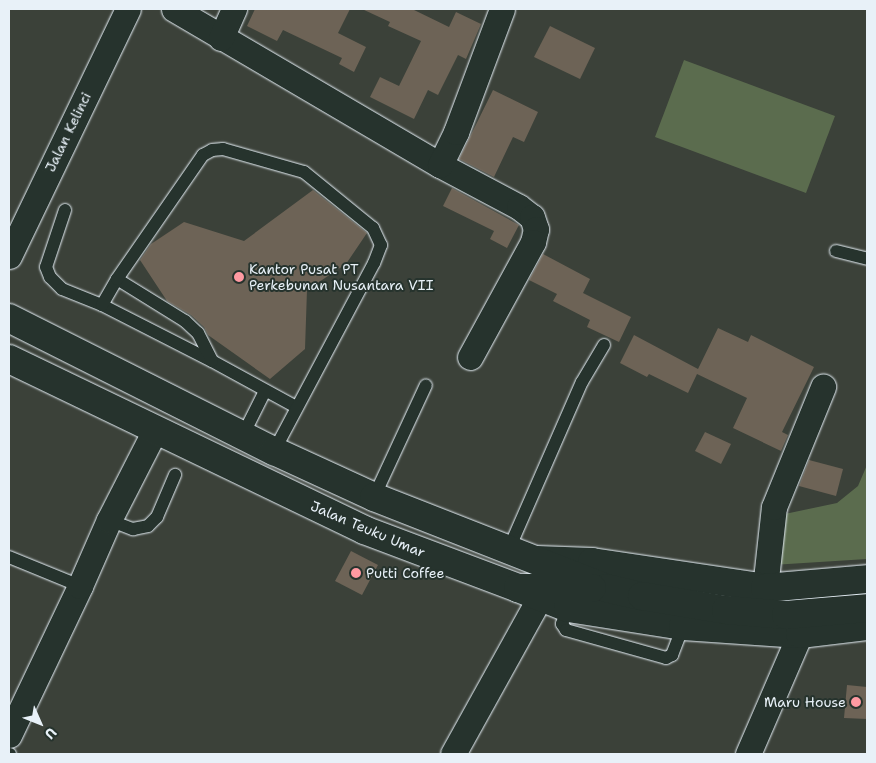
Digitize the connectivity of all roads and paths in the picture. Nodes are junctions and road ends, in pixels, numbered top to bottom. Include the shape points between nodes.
1 (128, 9) edge
2 (174, 9) edge
3 (234, 9) edge
4 (502, 9) edge
5 (221, 38) junction
6 (440, 165) junction
7 (65, 210) dead end
8 (836, 251) dead end
9 (9, 256) edge
10 (867, 259) edge
11 (117, 279) junction
12 (102, 305) junction
13 (9, 318) edge
14 (604, 345) dead end
15 (470, 357) dead end
16 (9, 359) edge
17 (212, 361) junction
18 (426, 385) dead end
19 (823, 387) dead end
20 (265, 391) junction
21 (296, 407) junction
22 (155, 430) junction
23 (243, 435) junction
24 (274, 451) junction
25 (175, 475) dead end
26 (374, 497) junction
27 (109, 520) junction
28 (9, 557) edge
29 (867, 578) edge
30 (539, 580) junction
31 (80, 586) junction
32 (765, 588) junction
33 (867, 608) edge
34 (867, 626) edge
35 (800, 634) junction
36 (9, 735) edge
37 (453, 754) edge
38 (748, 754) edge

1 - 9 street, Jalan Kelinci
2 - 5 street
3 - 5 street
4 - 6 street via 456,132
5 - 6 street
6 - 15 street via 519,207 532,218 536,229 534,242
7 - 12 lane via 46,267 62,289
8 - 10 lane
11 - 12 lane
11 - 17 lane via 185,321 198,333
11 - 21 lane via 203,155 223,149 304,172 373,228 381,245
12 - 17 lane
13 - 23 main road, Jalan Teuku Umar
14 - 30 lane via 582,382
16 - 22 main road, Jalan Teuku Umar
17 - 20 lane
18 - 26 lane
19 - 32 street via 774,507
20 - 21 lane
20 - 23 lane
21 - 24 lane
22 - 27 street
22 - 30 main road, Jalan Teuku Umar via 364,530
23 - 24 main road, Jalan Teuku Umar
24 - 26 main road, Jalan Teuku Umar
25 - 27 lane via 157,517 148,526 133,529
26 - 30 main road, Jalan Teuku Umar
27 - 31 street
28 - 31 lane
29 - 32 main road, Jalan Teuku Umar
30 - 32 main road, Jalan Teuku Umar via 592,562
30 - 33 main road via 606,588 726,610 786,615
30 - 35 main road, Jalan Teuku Umar via 683,626
30 - 37 street
31 - 36 street
34 - 35 main road, Jalan Teuku Umar
35 - 38 street

